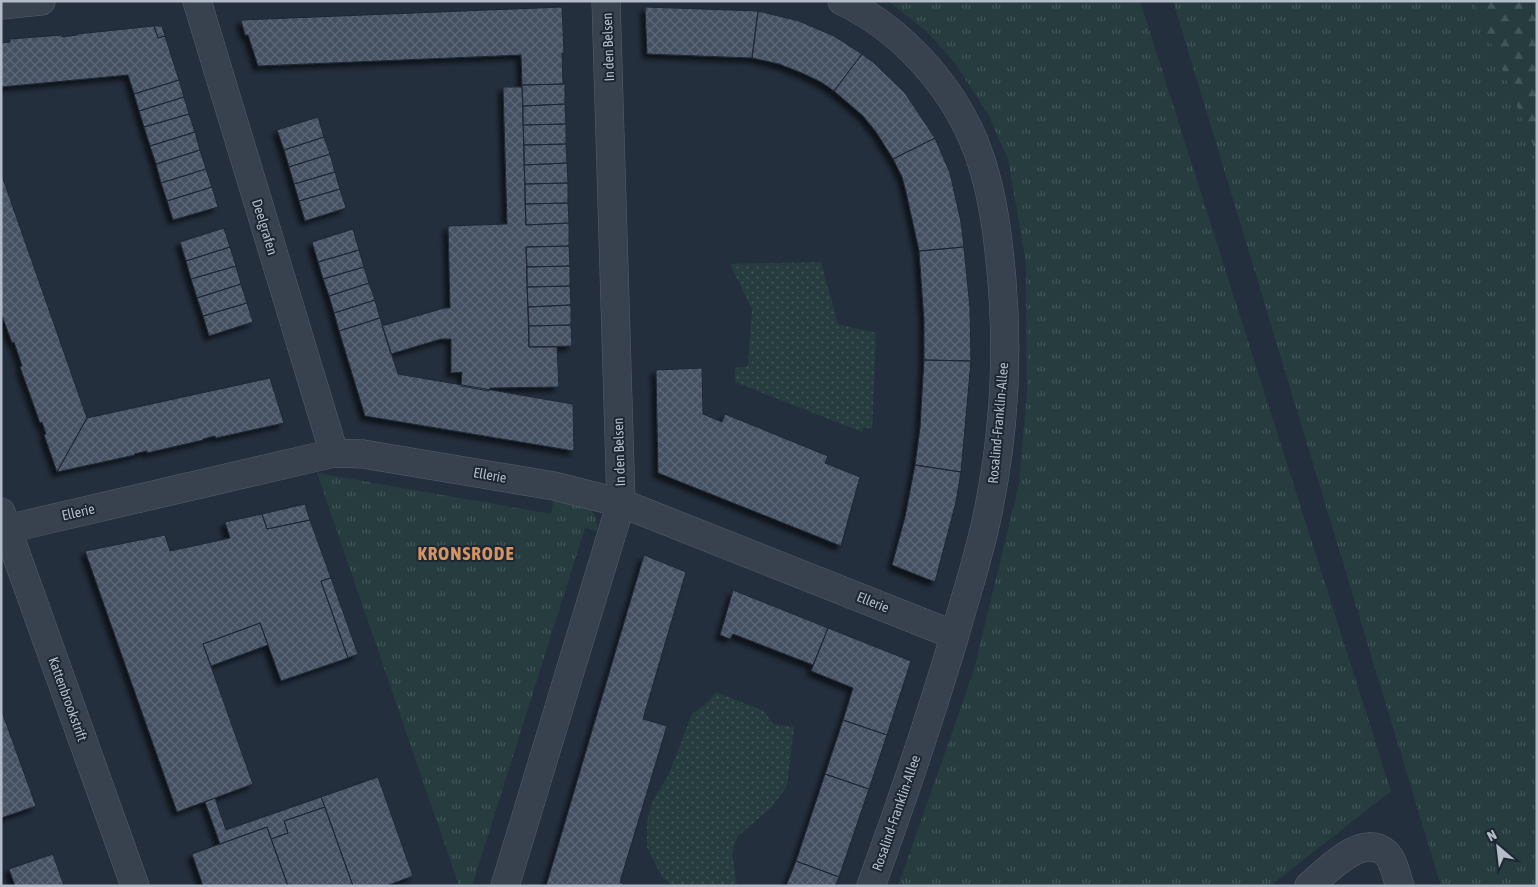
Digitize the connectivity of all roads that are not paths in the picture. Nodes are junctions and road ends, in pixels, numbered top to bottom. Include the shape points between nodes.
1 (41, 1) edge
2 (197, 1) edge
3 (606, 1) edge
4 (842, 1) edge
5 (1, 5) edge
6 (334, 453) junction
7 (621, 503) junction
8 (4, 520) edge
9 (954, 635) junction
10 (135, 886) edge
11 (505, 886) edge
12 (871, 886) edge
13 (1309, 886) edge
14 (1400, 886) edge

1 - 5 street
2 - 6 street, Deelgrafen
3 - 7 street, In den Belsen
4 - 9 street, Rosalind-Franklin-Allee via 896,37 939,81 958,108 972,138 984,168 994,211 1005,337 1000,440 982,541
6 - 7 street, Ellerie via 363,454 554,486
6 - 8 street, Ellerie
7 - 9 street, Ellerie
7 - 11 street, In den Belsen
8 - 10 street, Kattenbrookstrift
9 - 12 street, Rosalind-Franklin-Allee
13 - 14 street via 1351,852 1365,846 1386,854

